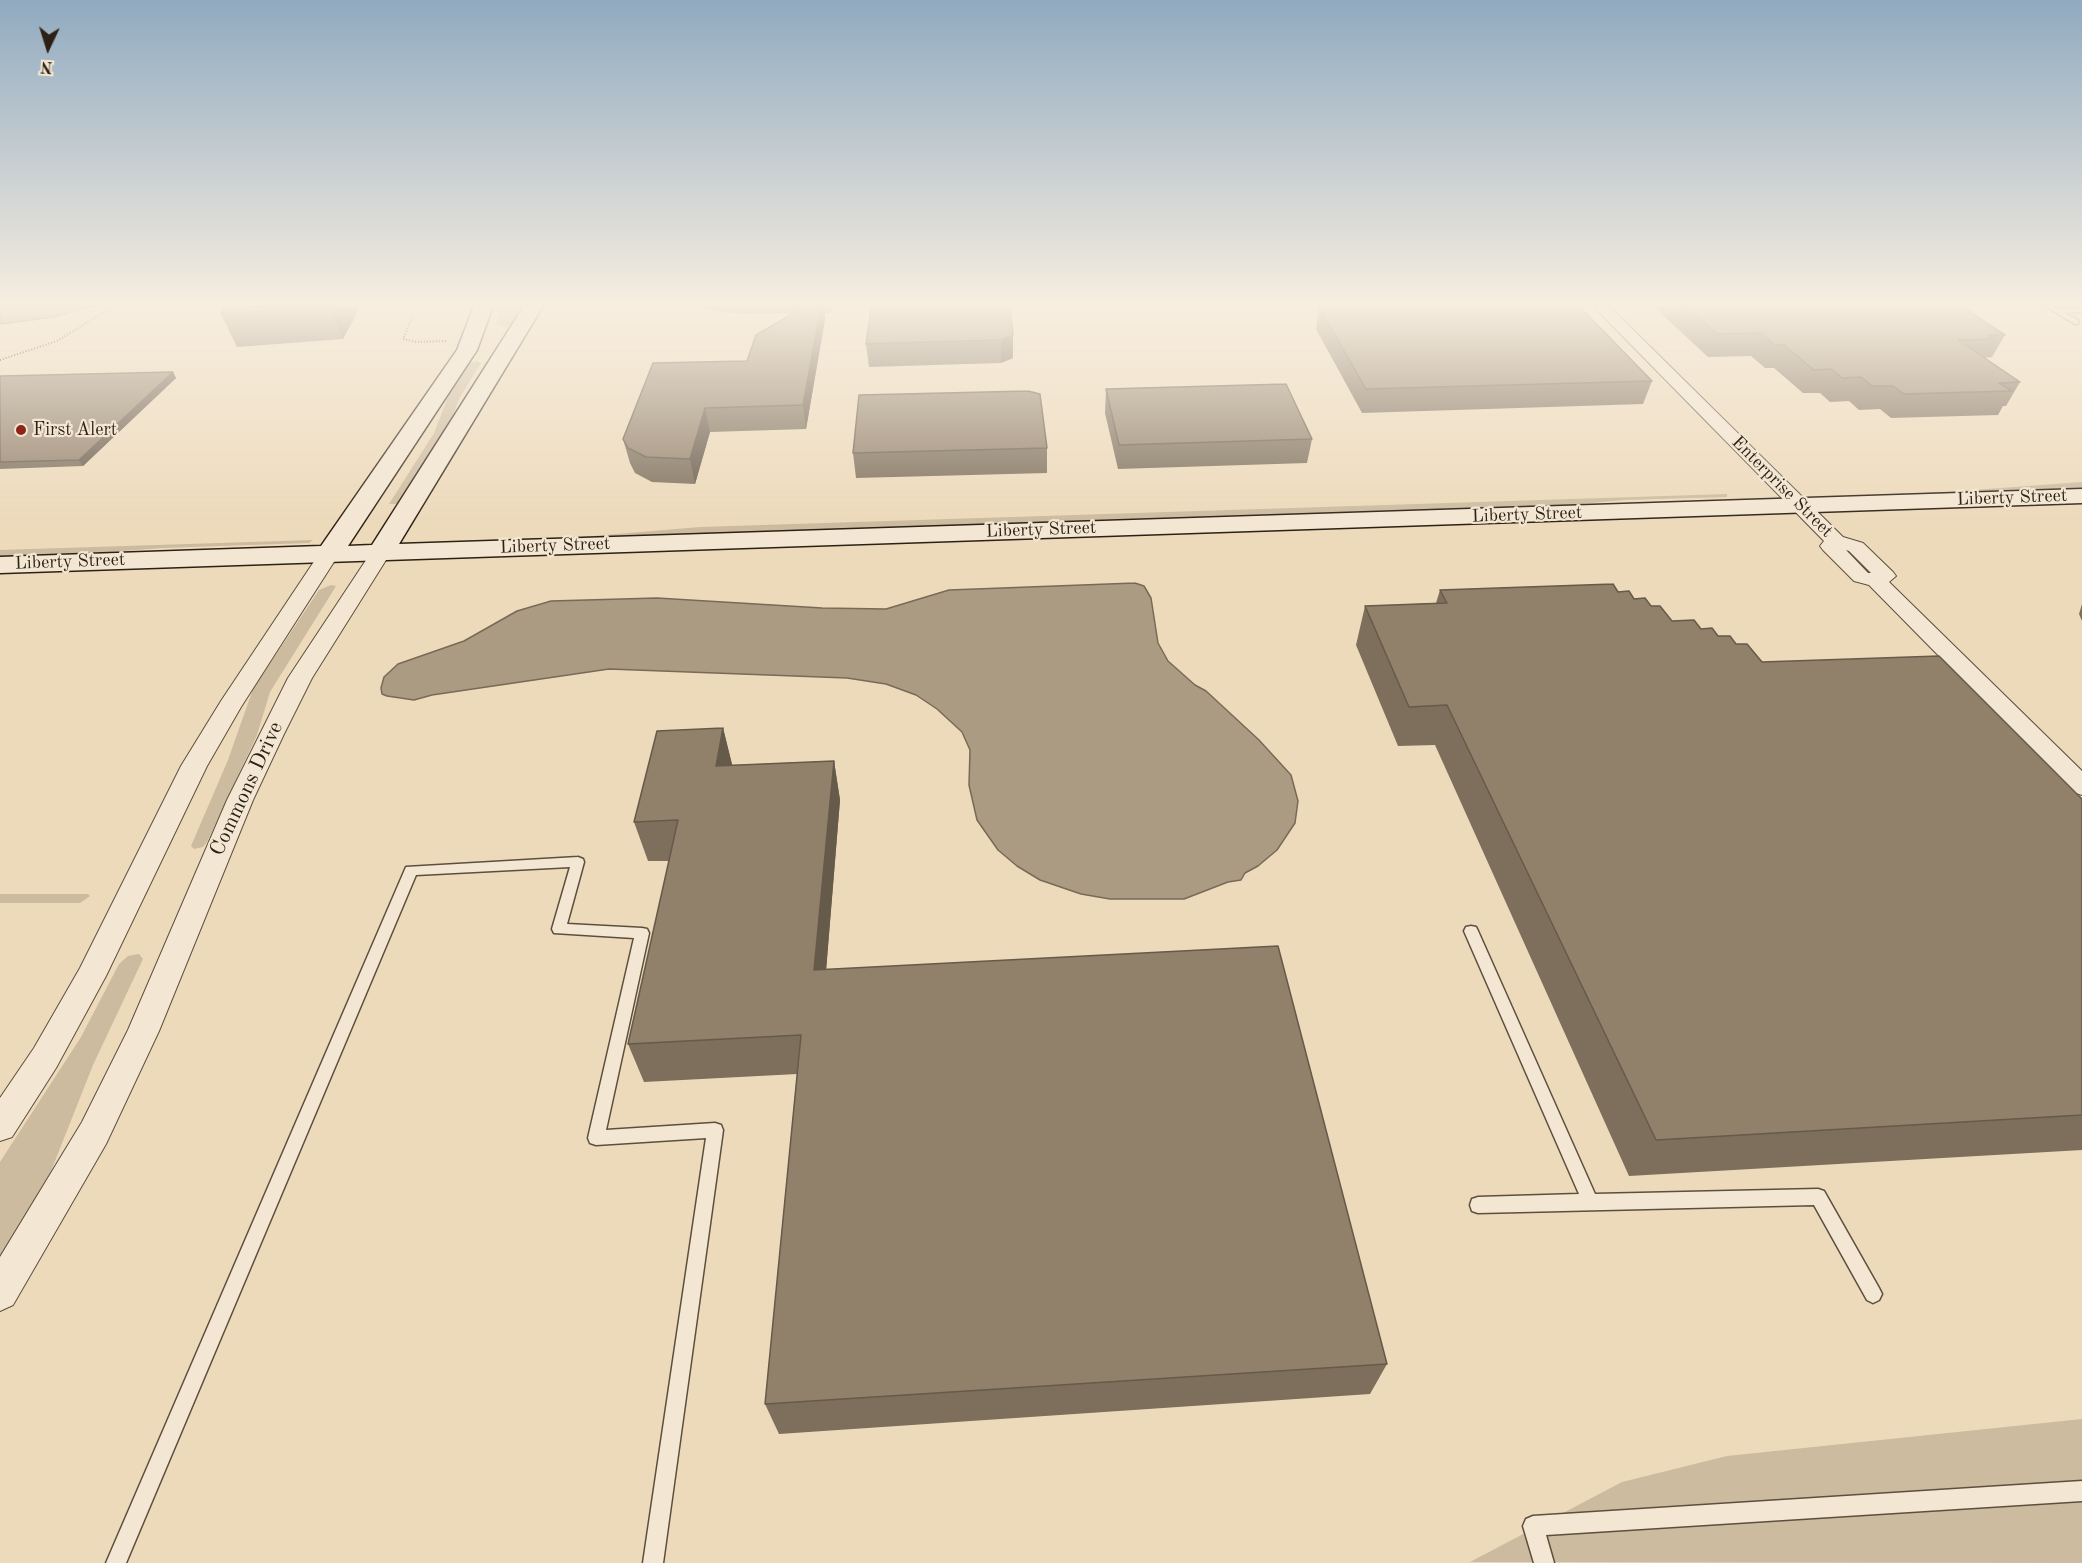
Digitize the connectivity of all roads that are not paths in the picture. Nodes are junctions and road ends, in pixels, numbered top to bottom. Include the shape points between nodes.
1 (448, 379) edge
2 (489, 379) edge
3 (1673, 379) edge
4 (2082, 476) edge
5 (1782, 487) junction
6 (2082, 496) edge
7 (1800, 506) junction
8 (387, 542) junction
9 (337, 543) junction
10 (0, 544) edge
11 (0, 565) edge
12 (2082, 786) edge
13 (1471, 931) dead end
14 (0, 1126) edge
15 (1590, 1202) junction
16 (1479, 1205) dead end
17 (0, 1292) edge
18 (1873, 1294) dead end
19 (2082, 1491) edge
20 (116, 1563) edge
21 (652, 1563) edge
22 (1544, 1563) edge

1 - 9 street
2 - 8 street, Commons Drive
3 - 5 street, Enterprise Street
4 - 5 street, Liberty Street
5 - 7 street, Enterprise Street
5 - 8 street, Liberty Street
6 - 7 street, Liberty Street
7 - 8 street, Liberty Street
7 - 12 street, Enterprise Street via 1836,541 1830,546 1861,577 1876,581
8 - 9 street, Liberty Street
8 - 17 street, Commons Drive via 300,678 240,800 143,1031 94,1133
9 - 10 street, Liberty Street
9 - 11 street, Liberty Street
9 - 14 street via 194,766 91,976 45,1058
13 - 15 lane
15 - 16 lane
15 - 18 lane via 1818,1197
19 - 22 lane via 1533,1526
20 - 21 lane via 411,870 578,862 559,929 642,933 596,1138 716,1130

